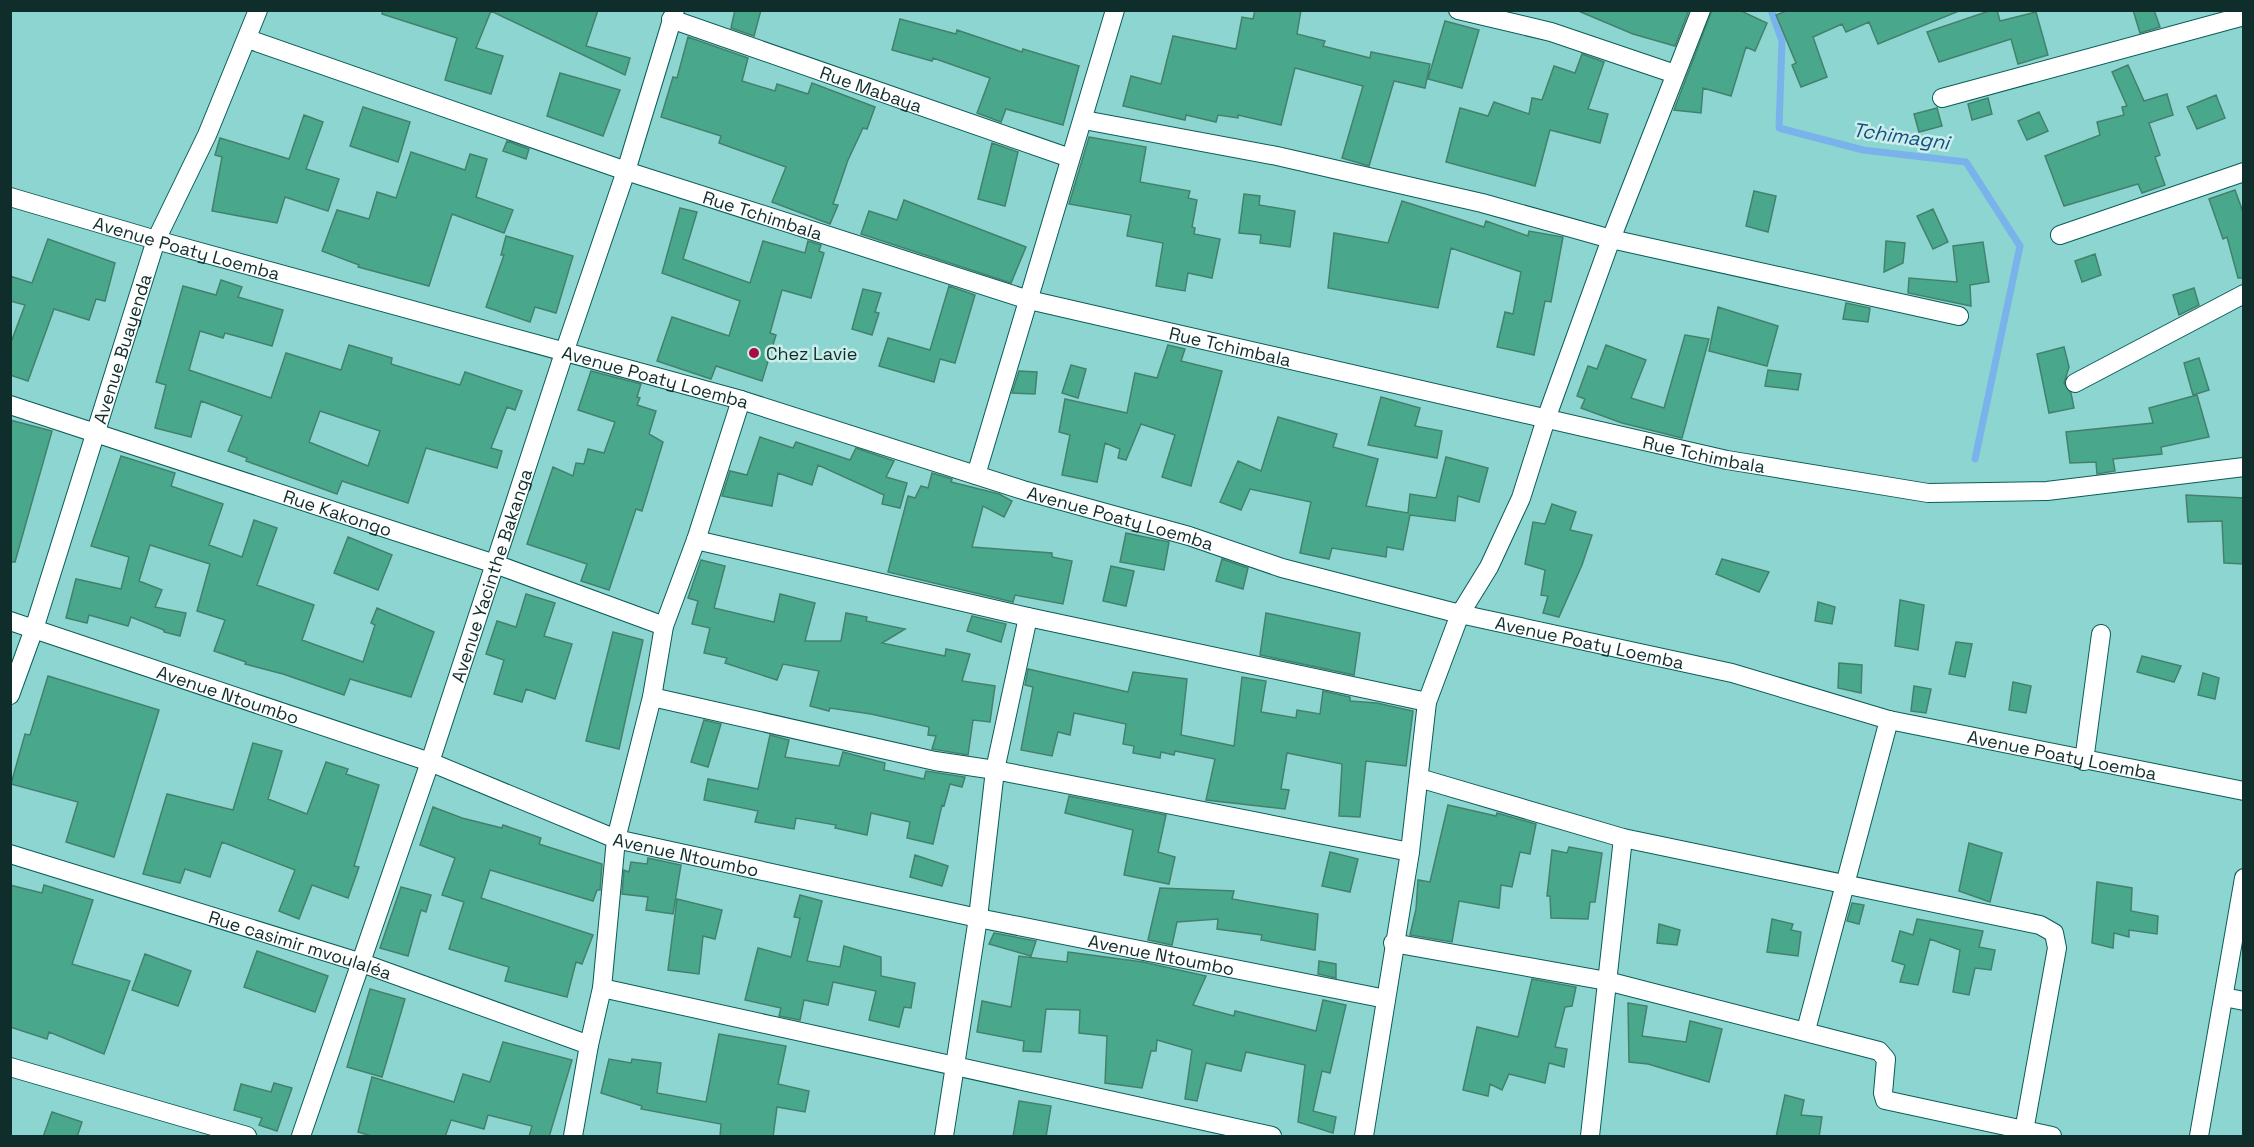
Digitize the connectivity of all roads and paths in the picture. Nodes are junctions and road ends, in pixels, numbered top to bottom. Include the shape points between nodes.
1 (258, 10) edge
2 (1115, 10) edge
3 (1458, 10) edge
4 (1701, 10) edge
5 (673, 15) edge
6 (2244, 16) edge
7 (248, 39) junction
8 (1675, 74) junction
9 (1942, 98) dead end
10 (1084, 120) junction
11 (1070, 158) junction
12 (626, 171) junction
13 (2244, 172) edge
14 (10, 197) edge
15 (2060, 236) dead end
16 (1611, 239) junction
17 (156, 240) junction
18 (2244, 294) edge
19 (1029, 300) junction
20 (1959, 316) dead end
21 (565, 350) junction
22 (2075, 383) dead end
23 (741, 400) junction
24 (10, 405) edge
25 (1546, 419) junction
26 (96, 434) junction
27 (2244, 467) edge
28 (976, 475) junction
29 (696, 540) junction
30 (495, 564) junction
31 (1460, 614) junction
32 (1028, 617) junction
33 (10, 621) edge
34 (664, 626) junction
35 (34, 629) junction
36 (2101, 634) dead end
37 (10, 695) edge
38 (652, 697) junction
39 (1427, 702) junction
40 (1889, 720) junction
41 (2084, 761) junction
42 (430, 762) junction
43 (995, 770) junction
44 (1419, 778) junction
45 (2244, 792) edge
46 (1623, 838) junction
47 (616, 839) junction
48 (1410, 852) junction
49 (10, 854) edge
50 (2244, 878) edge
51 (1846, 886) junction
52 (978, 918) junction
53 (1393, 943) junction
54 (362, 963) junction
55 (1607, 981) junction
56 (602, 988) junction
57 (2224, 997) junction
58 (1386, 999) junction
59 (2244, 1001) edge
60 (1806, 1030) junction
61 (589, 1045) junction
62 (955, 1066) junction
63 (10, 1067) edge
64 (2024, 1131) junction
65 (247, 1137) edge
66 (301, 1137) edge
67 (573, 1137) edge
68 (944, 1137) edge
69 (1272, 1137) edge
70 (1364, 1137) edge
71 (1590, 1137) edge
72 (2052, 1137) edge
73 (2199, 1137) edge

1 - 7 street, Avenue Buayenda
2 - 10 street
3 - 8 street via 1551,32
4 - 8 street
5 - 11 street, Rue Mabaya
5 - 12 street, Avenue Yacinthe Bakanga
6 - 9 street
7 - 12 street, Rue Tchimbala
7 - 17 street, Avenue Buayenda
8 - 16 street
10 - 11 street
10 - 16 street via 1345,171
11 - 19 street
12 - 19 street, Rue Tchimbala
12 - 21 street, Avenue Yacinthe Bakanga
13 - 15 street
14 - 17 street, Avenue Poaty Loemba
16 - 20 street
16 - 25 street
17 - 21 street, Avenue Poaty Loemba
17 - 26 street, Avenue Buayenda
18 - 22 street
19 - 25 street, Rue Tchimbala
19 - 28 street
21 - 23 street, Avenue Poaty Loemba
21 - 30 street, Avenue Yacinthe Bakanga
23 - 28 street, Avenue Poaty Loemba
23 - 29 street
24 - 26 street, Rue Kakongo
25 - 27 street, Rue Tchimbala via 1726,460 1928,493 2047,491
25 - 31 street via 1521,498
26 - 30 street, Rue Kakongo
26 - 35 street, Avenue Buayenda
28 - 31 street, Avenue Poaty Loemba via 1189,536 1271,565
29 - 32 street
29 - 34 street
30 - 34 street, Rue Kakongo
30 - 42 street, Avenue Yacinthe Bakanga
31 - 39 street
31 - 40 street, Avenue Poaty Loemba via 1732,673
32 - 39 street
32 - 43 street
33 - 35 street, Avenue Ntoumbo
34 - 38 street
35 - 37 street, Avenue Buayenda
35 - 42 street, Avenue Ntoumbo
36 - 41 street
38 - 43 street via 935,761
38 - 47 street
39 - 44 street
40 - 41 street, Avenue Poaty Loemba
40 - 51 street
41 - 45 street, Avenue Poaty Loemba
42 - 47 street, Avenue Ntoumbo
42 - 54 street, Avenue Yacinthe Bakanga
43 - 48 street
43 - 52 street
44 - 46 street
44 - 48 street
46 - 51 street
46 - 55 street
47 - 52 street, Avenue Ntoumbo
47 - 56 street
48 - 53 street
49 - 54 street, Rue casimir mvoulaléa
50 - 57 street
51 - 60 street
51 - 64 street via 2040,924 2054,933 2057,948
52 - 58 street, Avenue Ntoumbo
52 - 62 street
53 - 55 street
53 - 58 street
54 - 61 street, Rue casimir mvoulaléa
54 - 66 street, Avenue Yacinthe Bakanga
55 - 60 street
55 - 71 street
56 - 61 street
56 - 62 street
57 - 59 street
57 - 73 street
58 - 70 street
60 - 64 street via 1884,1054 1885,1100
61 - 67 street
62 - 68 street
62 - 69 street
63 - 65 street
64 - 72 street

